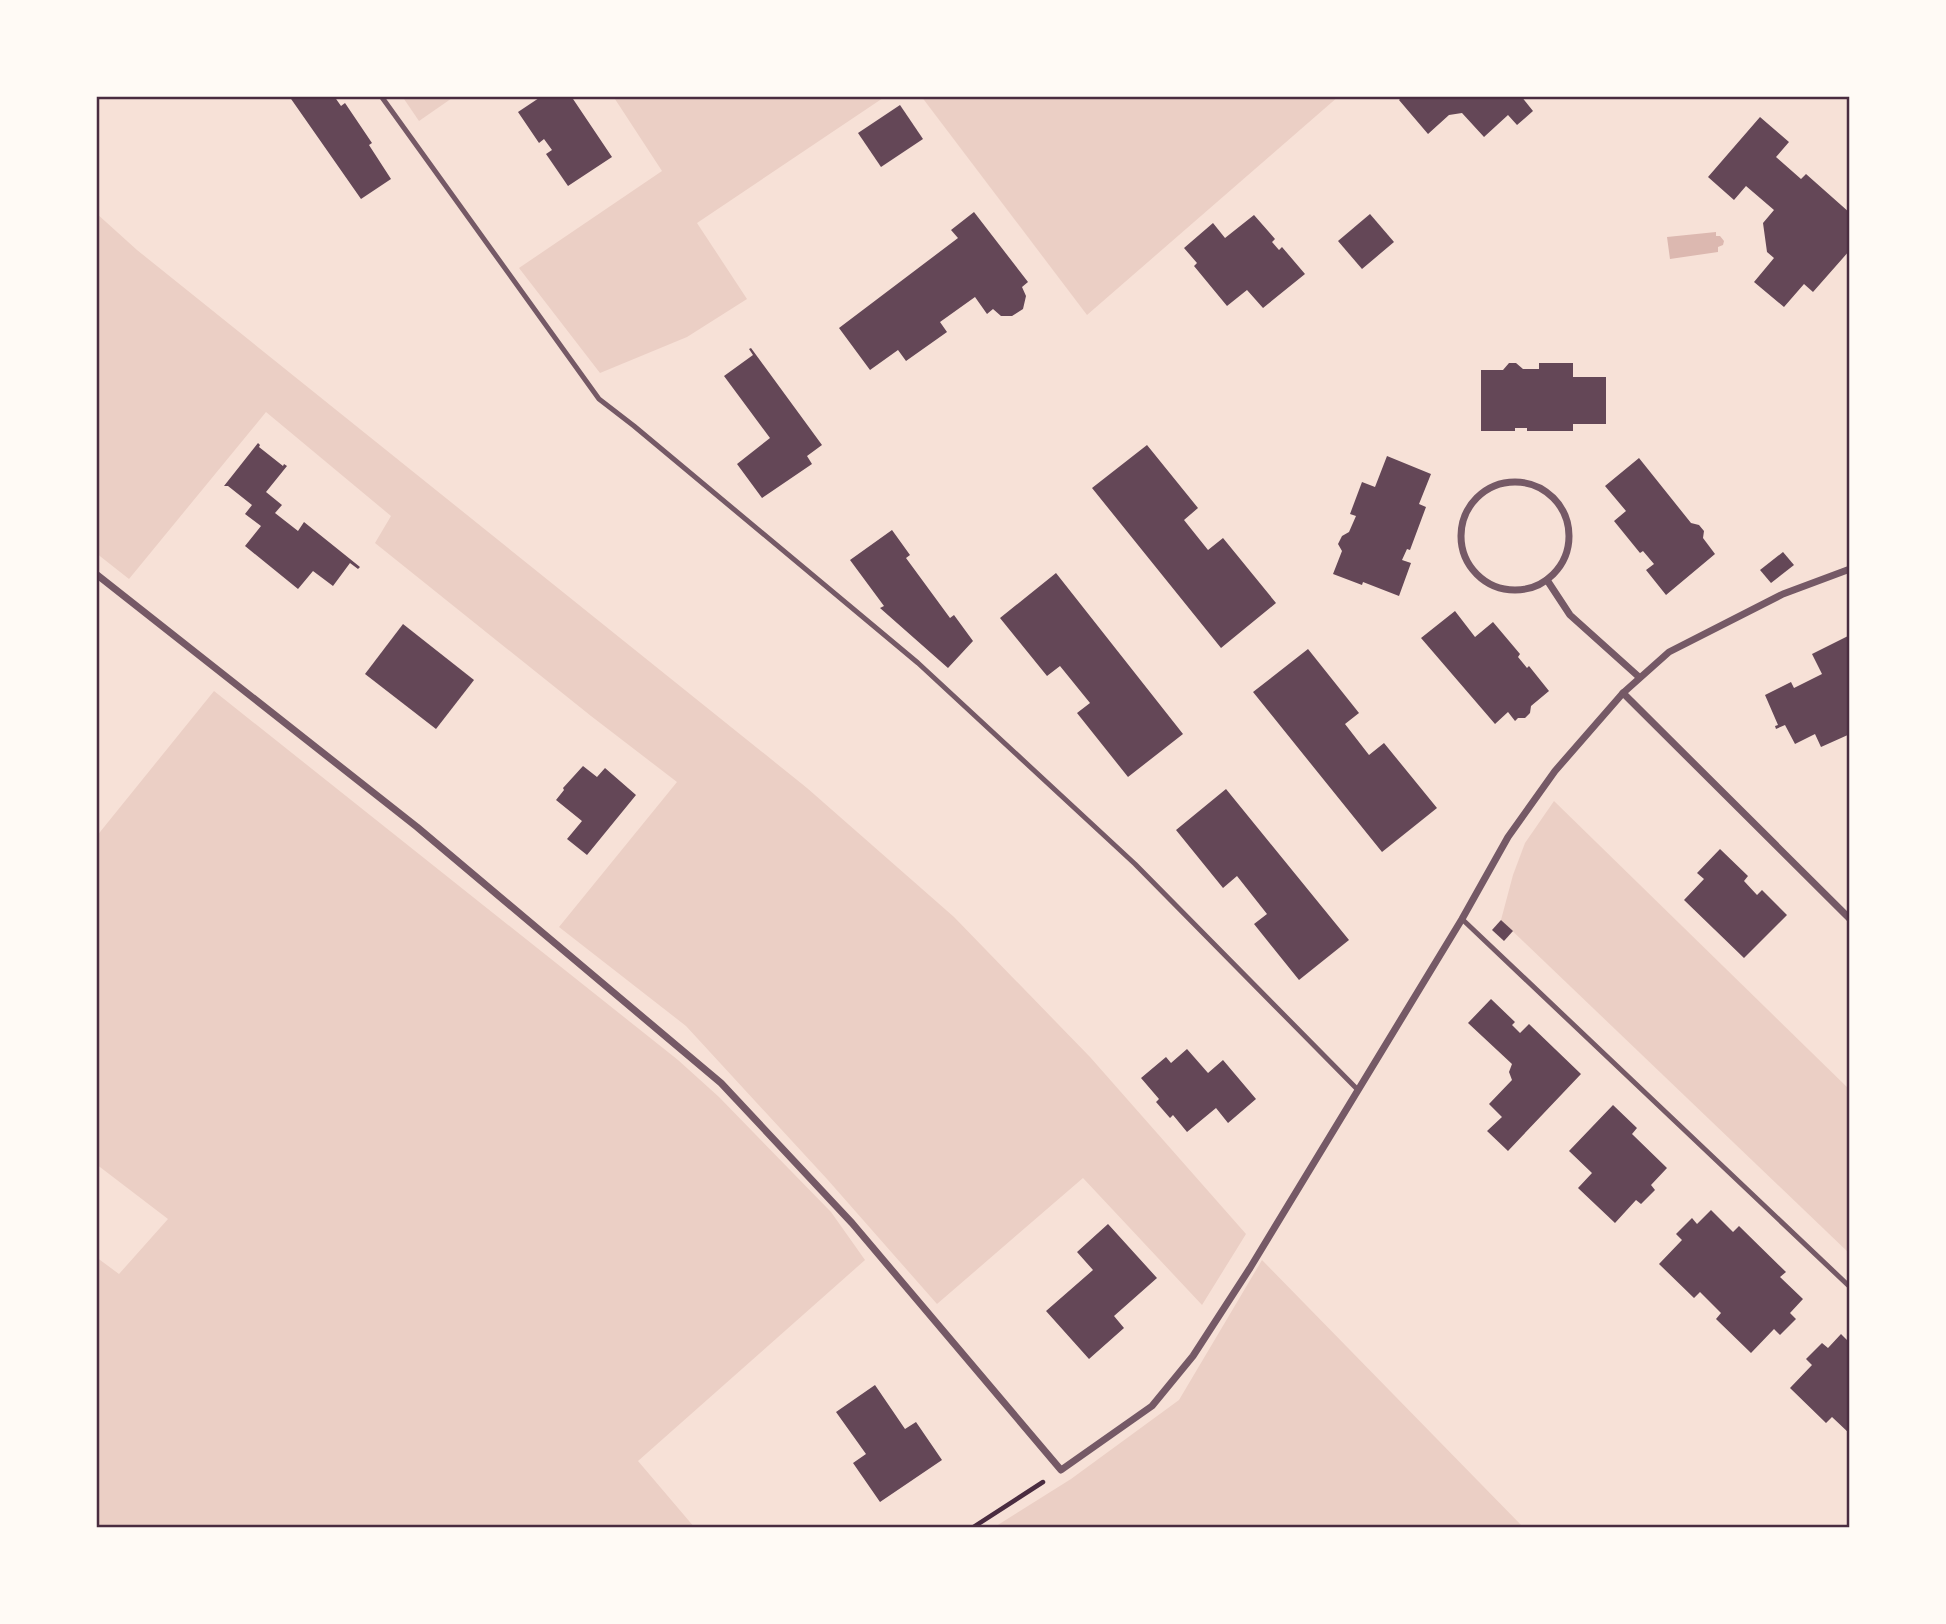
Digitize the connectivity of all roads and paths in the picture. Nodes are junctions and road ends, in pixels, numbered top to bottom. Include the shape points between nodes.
1 (381, 96) edge
2 (1850, 569) edge
3 (96, 574) edge
4 (1547, 580) junction
5 (1639, 677) junction
6 (1623, 693) junction
7 (1462, 919) junction
8 (1850, 919) edge
9 (1357, 1090) junction
10 (1850, 1287) edge
11 (1061, 1470) junction
12 (972, 1528) edge

1 - 9 lane via 599,399 918,663 1135,864
2 - 5 street via 1783,594 1669,652
3 - 11 street via 417,827 721,1083 852,1223
4 - 4 street via 1563,563 1570,536 1564,512 1548,493 1521,481 1494,485 1474,500 1463,520 1461,546 1473,570 1498,587 1520,590
4 - 5 street via 1570,615
5 - 6 street
6 - 7 street via 1555,771 1508,837
6 - 8 street
7 - 9 street
7 - 10 lane
9 - 11 street via 1193,1356 1152,1406
11 - 12 path

